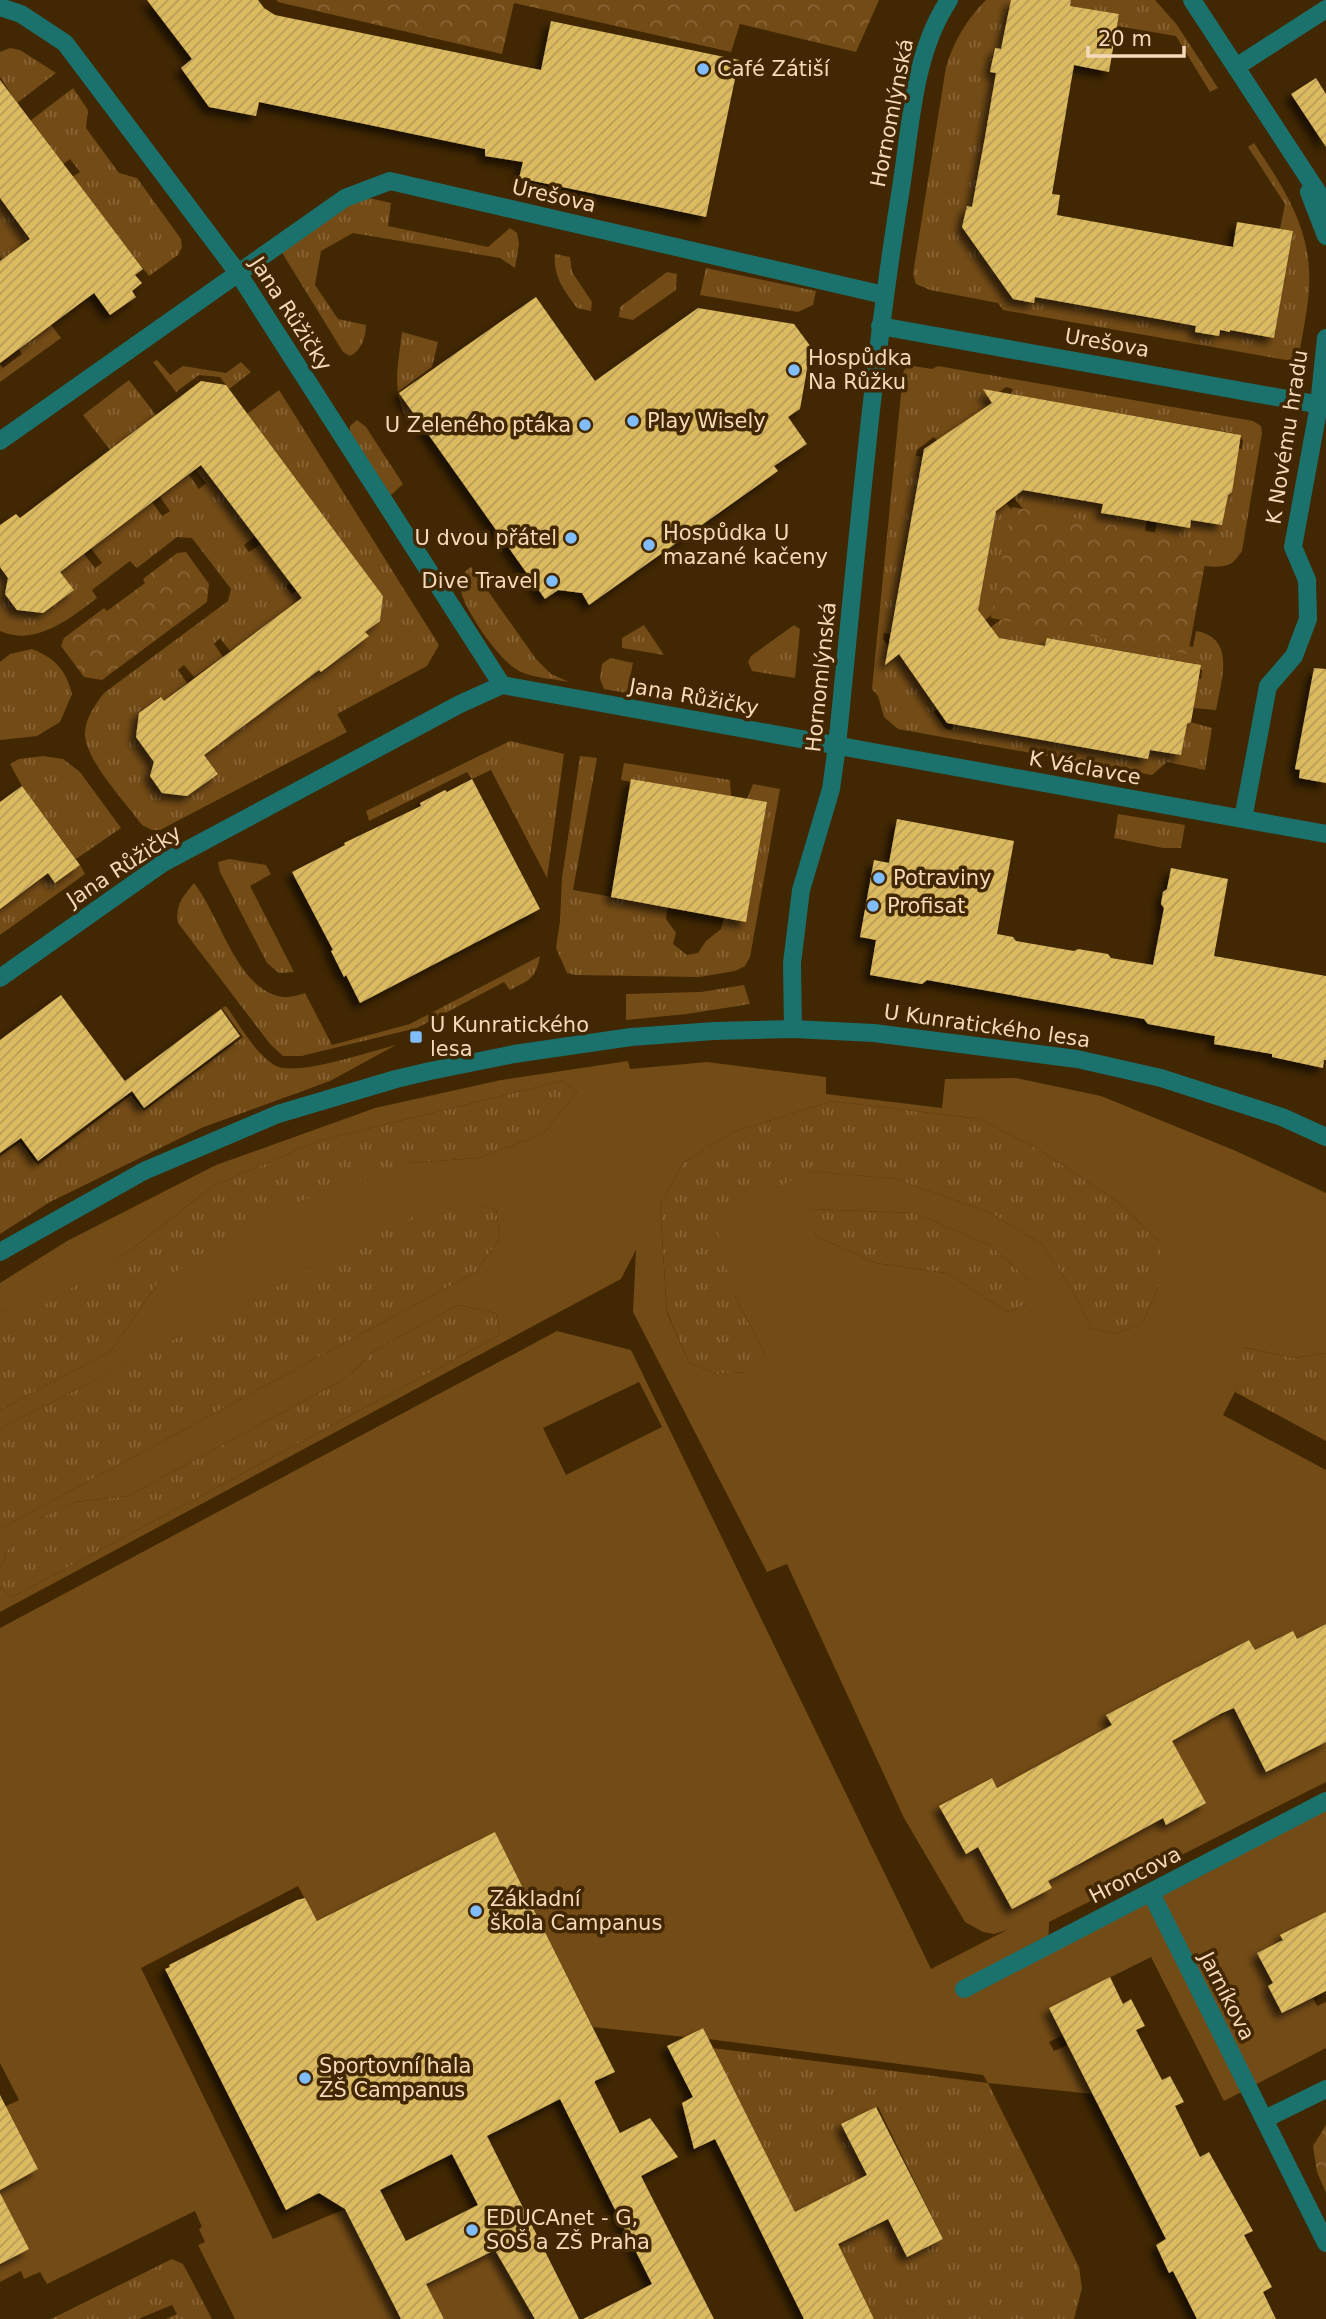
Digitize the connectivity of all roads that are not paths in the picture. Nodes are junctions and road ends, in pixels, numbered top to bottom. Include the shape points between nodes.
1 (949, 0) edge
2 (1192, 0) edge
3 (0, 7) edge
4 (1326, 9) edge
5 (1236, 67) junction
6 (1298, 163) junction
7 (1326, 205) edge
8 (1326, 236) edge
9 (237, 273) junction
10 (884, 295) junction
11 (880, 326) junction
12 (1326, 338) edge
13 (1322, 405) edge
14 (0, 441) edge
15 (502, 685) junction
16 (837, 746) junction
17 (1243, 819) junction
18 (1326, 834) edge
19 (0, 978) edge
20 (793, 1029) junction
21 (1326, 1137) edge
22 (0, 1252) edge
23 (1326, 1801) edge
24 (1151, 1893) junction
25 (964, 1989) dead end
26 (1326, 2089) edge
27 (1265, 2119) junction
28 (1326, 2243) edge

1 - 10 street, Hornomlýnská via 935,21 922,60
2 - 5 street
3 - 9 street, Jana Růžičky via 21,14 65,43
4 - 5 street
5 - 6 street
6 - 7 street
6 - 8 street
9 - 10 street, Urešova via 345,198 390,181
9 - 14 street
9 - 15 street, Jana Růžičky
10 - 11 street, Hornomlýnská
11 - 13 street, Urešova
11 - 16 street, Hornomlýnská
12 - 13 street, K Novému hradu
13 - 17 street, K Novému hradu via 1293,547 1307,580 1308,619 1294,656 1268,686
15 - 16 street, Jana Růžičky
15 - 19 street, Jana Růžičky via 163,863
16 - 17 street, K Václavce
16 - 20 street, Hornomlýnská via 831,789 801,890 792,963
17 - 18 street, K Václavce
20 - 21 street, U Kunratického lesa via 874,1033 1077,1059 1161,1078
20 - 22 street, U Kunratického lesa via 605,1040 396,1079 278,1114 205,1144 144,1171
23 - 24 street, Hroncova
24 - 25 street, Hroncova
24 - 27 street, Jarníkova
26 - 27 street
27 - 28 street, Jarníkova

